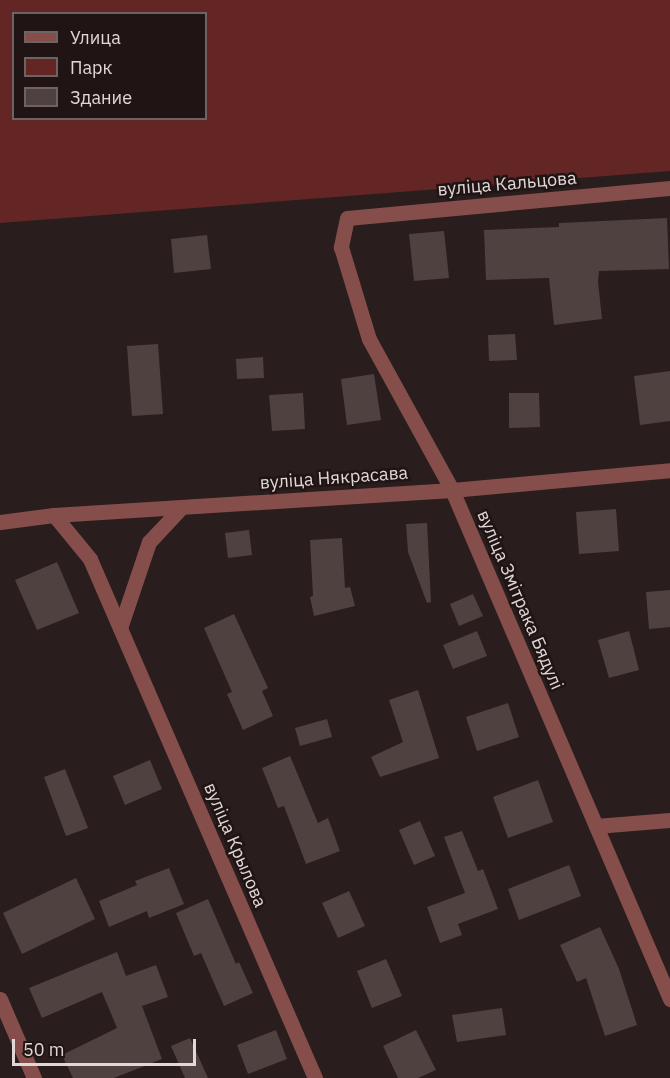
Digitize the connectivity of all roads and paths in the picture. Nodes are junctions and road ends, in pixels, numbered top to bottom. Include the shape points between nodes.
1 (670, 188) edge
2 (347, 218) joint
3 (670, 470) edge
4 (452, 490) junction
5 (180, 509) junction
6 (54, 515) junction
7 (0, 522) edge
8 (120, 628) junction
9 (670, 820) edge
10 (596, 825) junction
11 (0, 999) edge
12 (670, 999) edge
13 (34, 1078) edge
14 (315, 1078) edge

1 - 2 street, вуліца Кальцова
2 - 4 street, вуліца Змітрака Бядулі via 340,247 369,339
3 - 4 street, вуліца Някрасава
4 - 5 street, вуліца Някрасава
4 - 10 street, вуліца Змітрака Бядулі
5 - 6 street, вуліца Някрасава
5 - 8 street via 149,542
6 - 7 street, вуліца Някрасава
6 - 8 street, вуліца Крылова via 90,559
8 - 14 street, вуліца Крылова
9 - 10 street
10 - 12 street, вуліца Змітрака Бядулі
11 - 13 street

